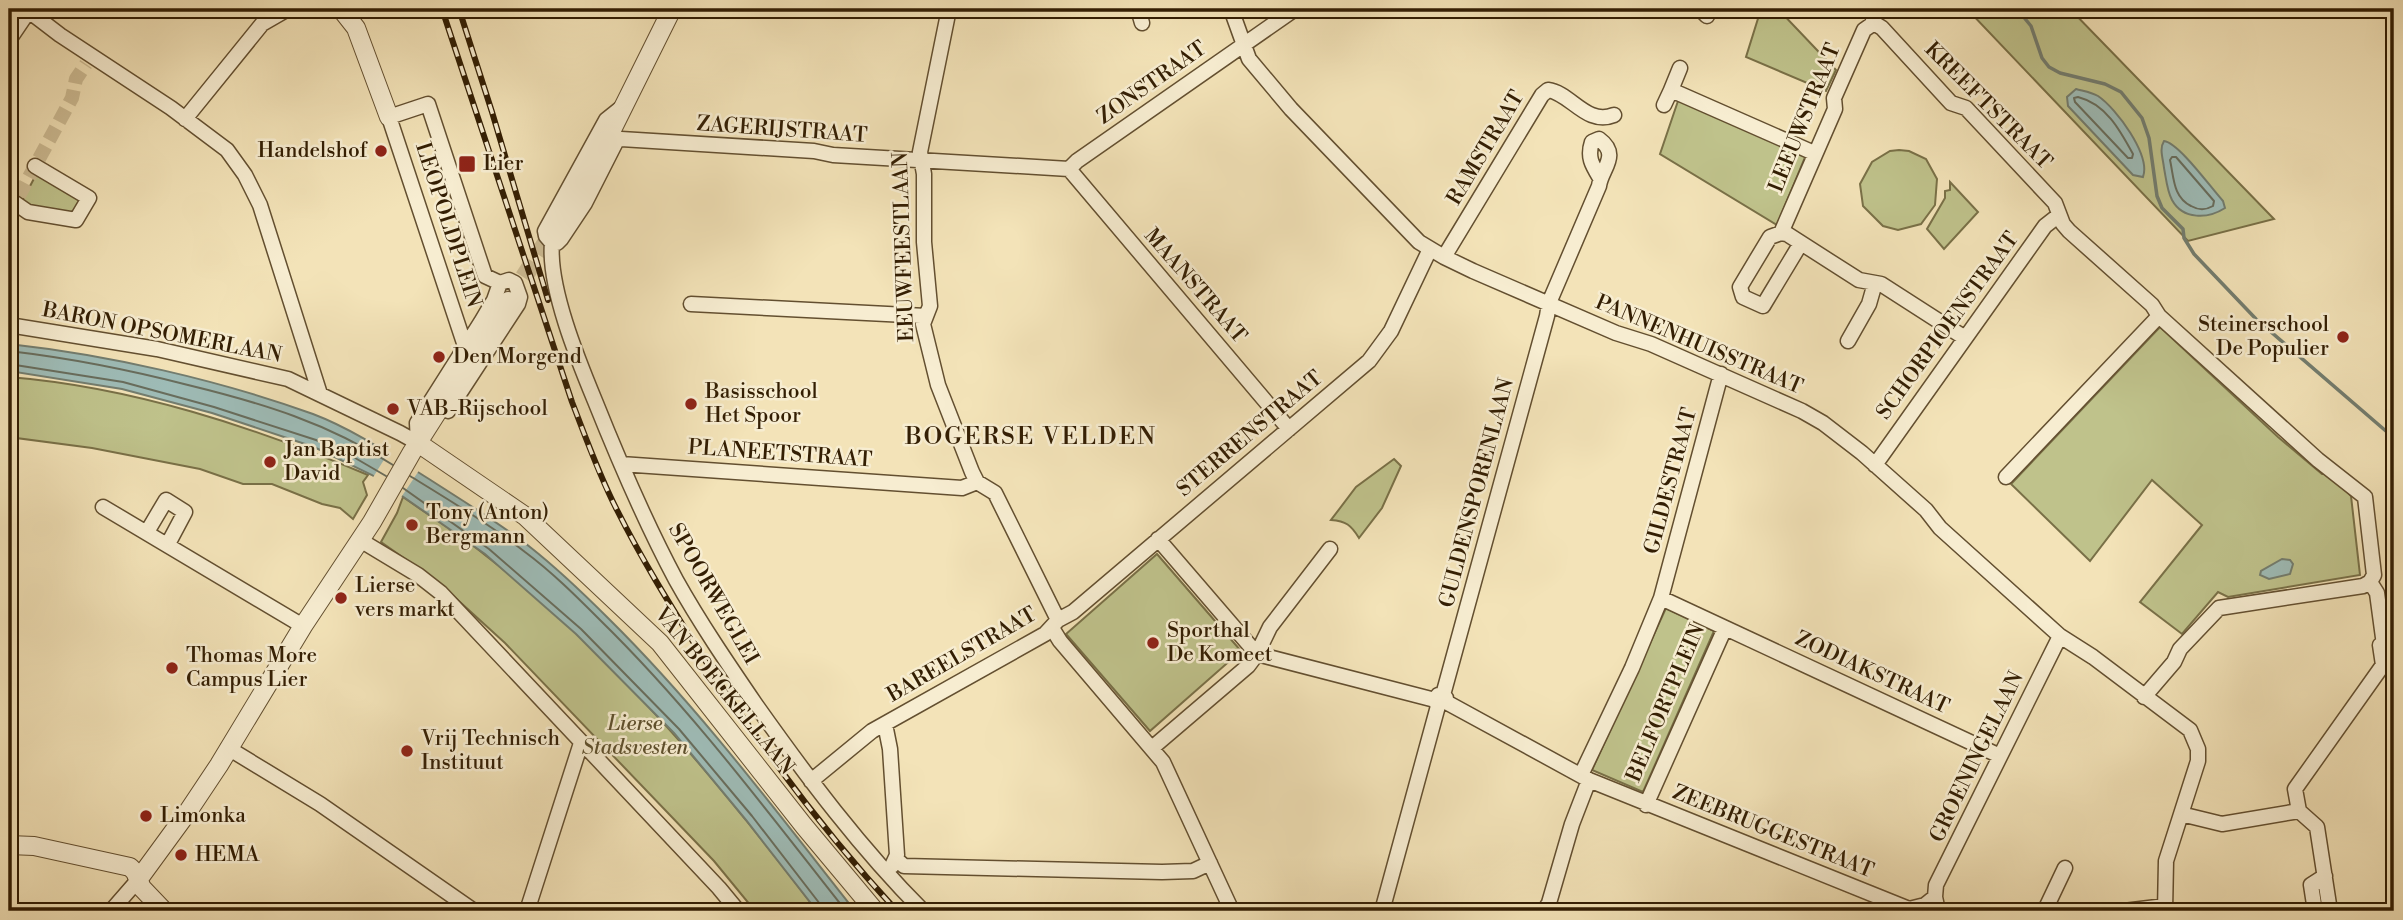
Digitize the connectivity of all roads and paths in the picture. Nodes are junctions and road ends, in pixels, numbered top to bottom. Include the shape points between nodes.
1 (288, 9) edge
2 (341, 9) edge
3 (672, 9) edge
4 (949, 9) edge
5 (1138, 9) edge
6 (1231, 9) edge
7 (1295, 9) edge
8 (27, 10) edge
9 (1872, 16) edge
10 (1142, 23) dead end
11 (9, 40) edge
12 (1243, 44) junction
13 (1680, 68) dead end
14 (1671, 90) junction
15 (1664, 105) dead end
16 (1614, 115) dead end
17 (389, 117) junction
18 (185, 119) junction
19 (1814, 153) junction
20 (921, 160) junction
21 (35, 166) dead end
22 (1069, 169) junction
23 (1600, 178) dead end
24 (15, 203) dead end
25 (2059, 215) junction
26 (1781, 233) junction
27 (552, 242) junction
28 (1801, 243) junction
29 (1430, 249) junction
30 (1444, 257) junction
31 (500, 283) junction
32 (1875, 283) junction
33 (508, 301) tunnel mouth
34 (1549, 303) junction
35 (691, 304) dead end
36 (926, 316) junction
37 (2159, 316) junction
38 (9, 325) edge
39 (1965, 338) junction
40 (1848, 341) dead end
41 (465, 346) junction
42 (1721, 374) junction
43 (320, 394) junction
44 (1289, 429) junction
45 (415, 448) junction
46 (621, 464) junction
47 (1875, 465) junction
48 (2006, 477) dead end
49 (977, 482) junction
50 (103, 507) dead end
51 (147, 532) junction
52 (1158, 539) junction
53 (360, 540) junction
54 (168, 544) junction
55 (1330, 549) dead end
56 (2371, 582) junction
57 (1661, 598) junction
58 (1055, 624) junction
59 (303, 626) junction
60 (1725, 628) junction
61 (2060, 636) junction
62 (1257, 654) junction
63 (2144, 697) junction
64 (1441, 701) junction
65 (885, 724) junction
66 (581, 743) junction
67 (228, 748) junction
68 (1152, 748) junction
69 (2000, 756) junction
70 (1585, 777) junction
71 (811, 781) junction
72 (1646, 805) junction
73 (2299, 811) junction
74 (2181, 814) junction
75 (9, 845) edge
76 (896, 859) junction
77 (1210, 863) junction
78 (2065, 868) dead end
79 (886, 872) junction
80 (2325, 876) junction
81 (138, 880) junction
82 (1937, 904) edge
83 (2165, 909) edge
84 (111, 911) edge
85 (164, 911) edge
86 (474, 911) edge
87 (527, 911) edge
88 (738, 911) edge
89 (875, 911) edge
90 (923, 911) edge
91 (1232, 911) edge
92 (1382, 911) edge
93 (1544, 911) edge
94 (2048, 911) edge
95 (2124, 911) edge
96 (2315, 911) edge
97 (2330, 911) edge

1 - 18 street via 262,24
2 - 17 street, LEOPOLDPLEIN via 356,28
3 - 27 street
4 - 20 street, EEUWFEESTLAAN
5 - 10 street
6 - 12 street, PANNENHUISSTRAAT
7 - 12 street, ZONSTRAAT
8 - 11 street
8 - 18 street via 89,60
9 - 19 street, LEEUWSTRAAT
9 - 25 street, KREEFTSTRAAT via 1951,103 1966,108 2055,203
12 - 22 street, ZONSTRAAT
12 - 29 street, PANNENHUISSTRAAT via 1249,59 1291,109 1409,233
13 - 14 street
14 - 15 street
14 - 19 street
16 - 30 street, RAMSTRAAT via 1597,117 1558,91 1542,95
17 - 31 street, LEOPOLDPLEIN via 428,104 485,276
17 - 41 street, LEOPOLDPLEIN
18 - 43 street via 227,150 260,205
19 - 26 street, LEEUWSTRAAT
20 - 22 street, ZAGERIJSTRAAT
20 - 27 street, ZAGERIJSTRAAT via 617,141 585,203 561,239
20 - 36 street, EEUWFEESTLAAN via 930,306
21 - 24 street via 89,198 76,220 28,212
22 - 44 street, MAANSTRAAT
23 - 34 street, GULDENSPORENLAAN
25 - 37 street, KREEFTSTRAAT via 2069,231
25 - 39 street, SCHORPIOENSTRAAT via 2045,226
26 - 28 street
26 - 28 street, LEEUWSTRAAT via 1770,237 1740,287 1743,297 1763,306
27 - 46 street, SPOORWEGLEI via 557,289 573,348
28 - 32 street via 1859,280
29 - 30 street, PANNENHUISSTRAAT
29 - 44 street, STERRENSTRAAT via 1391,331 1369,361
30 - 34 street, PANNENHUISSTRAAT
31 - 41 street, LEOPOLDPLEIN
31 - 45 street, LEOPOLDPLEIN via 516,283 518,304 434,432
32 - 39 street
32 - 40 street
33 - 45 street
34 - 42 street, PANNENHUISSTRAAT
34 - 64 street, GULDENSPORENLAAN
35 - 36 street
36 - 49 street, EEUWFEESTLAAN via 923,324 938,384
37 - 48 street
37 - 56 street, KREEFTSTRAAT via 2365,497
38 - 43 street, BARON OPSOMERLAAN via 203,358 288,379
39 - 47 street, SCHORPIOENSTRAAT
41 - 45 street, LEOPOLDPLEIN via 417,423
42 - 47 street, PANNENHUISSTRAAT via 1802,411
42 - 57 street, GILDESTRAAT
43 - 45 street, BARON OPSOMERLAAN
44 - 52 street, STERRENSTRAAT
45 - 53 street
45 - 89 street, VAN BOECKELLAAN via 525,516 660,643
46 - 49 street, PLANEETSTRAAT via 962,488
46 - 71 street, SPOORWEGLEI via 711,640
47 - 61 street, PANNENHUISSTRAAT
49 - 58 street, EEUWFEESTLAAN via 995,493
50 - 51 street
51 - 54 street
51 - 54 street via 166,500 186,512
52 - 58 street, STERRENSTRAAT
52 - 62 street
53 - 59 street
53 - 66 street via 441,593
54 - 59 street
55 - 62 street via 1270,626
56 - 63 street via 2219,608
56 - 73 street, KREEFTSTRAAT via 2377,593 2383,665 2295,789
57 - 60 street, BELFORTPLEIN
57 - 70 street
58 - 65 street, BAREELSTRAAT via 1045,634
58 - 68 street, EEUWFEESTLAAN via 1060,641
59 - 67 street
60 - 69 street, ZODIAKSTRAAT
60 - 72 street, BELFORTPLEIN
61 - 63 street, PANNENHUISSTRAAT
61 - 69 street, GROENINGELAAN
62 - 64 street, ZEEBRUGGESTRAAT
62 - 68 street
63 - 74 street, PANNENHUISSTRAAT via 2190,730 2194,738 2198,761
64 - 70 street, ZEEBRUGGESTRAAT
64 - 92 street, GULDENSPORENLAAN
65 - 71 street, BAREELSTRAAT
65 - 76 street, BAREELSTRAAT
66 - 87 street
66 - 88 street
67 - 81 street
67 - 86 street via 320,804
68 - 77 street, EEUWFEESTLAAN via 1163,762
69 - 82 street, GROENINGELAAN via 1936,885
70 - 72 street, ZEEBRUGGESTRAAT
70 - 93 street
71 - 79 street, SPOORWEGLEI
72 - 82 street, ZEEBRUGGESTRAAT via 1909,909
73 - 74 street via 2222,824
73 - 80 street via 2316,827
74 - 83 street, PANNENHUISSTRAAT via 2166,861
75 - 81 street via 130,867
76 - 77 street via 904,866 1125,872 1193,871
76 - 79 street
77 - 91 street, EEUWFEESTLAAN
78 - 94 street
79 - 90 street, SPOORWEGLEI
80 - 96 street via 2311,885
80 - 97 street
81 - 84 street
81 - 85 street
83 - 95 street

